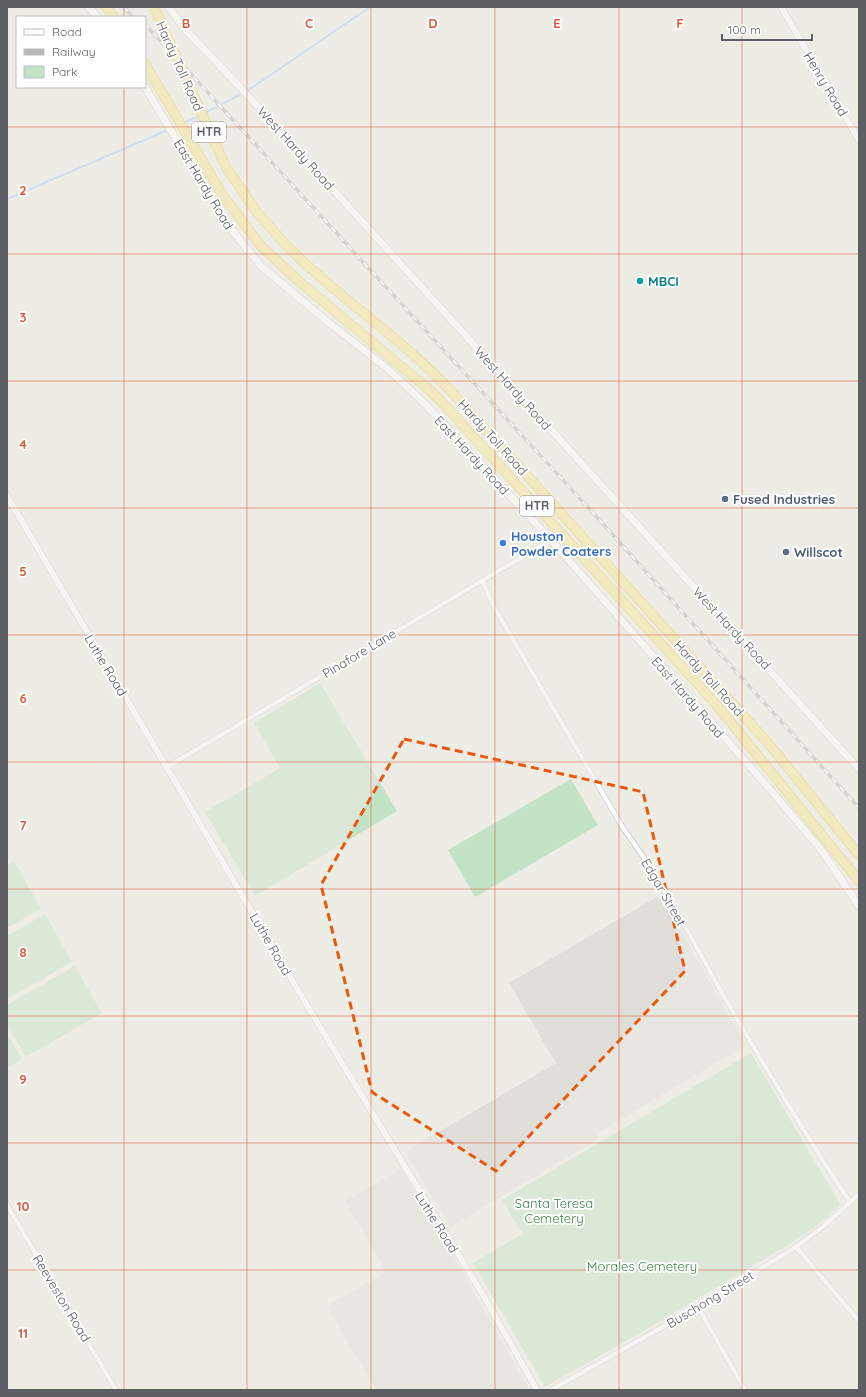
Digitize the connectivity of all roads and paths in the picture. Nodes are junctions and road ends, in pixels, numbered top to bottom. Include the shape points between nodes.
1 (89, 7) edge
2 (106, 7) edge
3 (154, 7) edge
4 (169, 7) edge
5 (781, 7) edge
6 (96, 16) edge
7 (113, 16) edge
8 (146, 66) edge
9 (146, 88) edge
10 (859, 140) edge
11 (7, 496) edge
12 (551, 540) junction
13 (482, 580) junction
14 (167, 766) junction
15 (859, 768) edge
16 (859, 855) edge
17 (859, 881) edge
18 (859, 906) edge
19 (859, 1194) edge
20 (850, 1202) junction
21 (7, 1205) edge
22 (796, 1247) junction
23 (698, 1307) junction
24 (859, 1321) edge
25 (116, 1390) edge
26 (537, 1390) edge
27 (551, 1390) edge
28 (745, 1390) edge

1 - 6 main road
2 - 7 highway
3 - 16 highway, Hardy Toll Road / HTR, bridge via 226,167 256,211 317,275 410,351 449,389 768,743
4 - 15 main road, West Hardy Road via 182,26 250,97
5 - 10 street, Henry Road
8 - 17 highway, Hardy Toll Road / HTR via 233,210 261,246 441,401 715,703
9 - 12 main road, East Hardy Road via 226,223 261,266 412,390
11 - 14 street, Luthe Road
12 - 13 street, Pinafore Lane
12 - 18 main road, East Hardy Road via 805,830
13 - 14 street, Pinafore Lane
13 - 20 street, Edgar Street via 493,605 619,821 647,860 726,1000
14 - 26 street, Luthe Road
19 - 20 street, Buschong Street
20 - 22 street, Buschong Street
21 - 25 street, Reeveston Road
22 - 23 street, Buschong Street
22 - 24 street
23 - 27 street, Buschong Street
23 - 28 street

